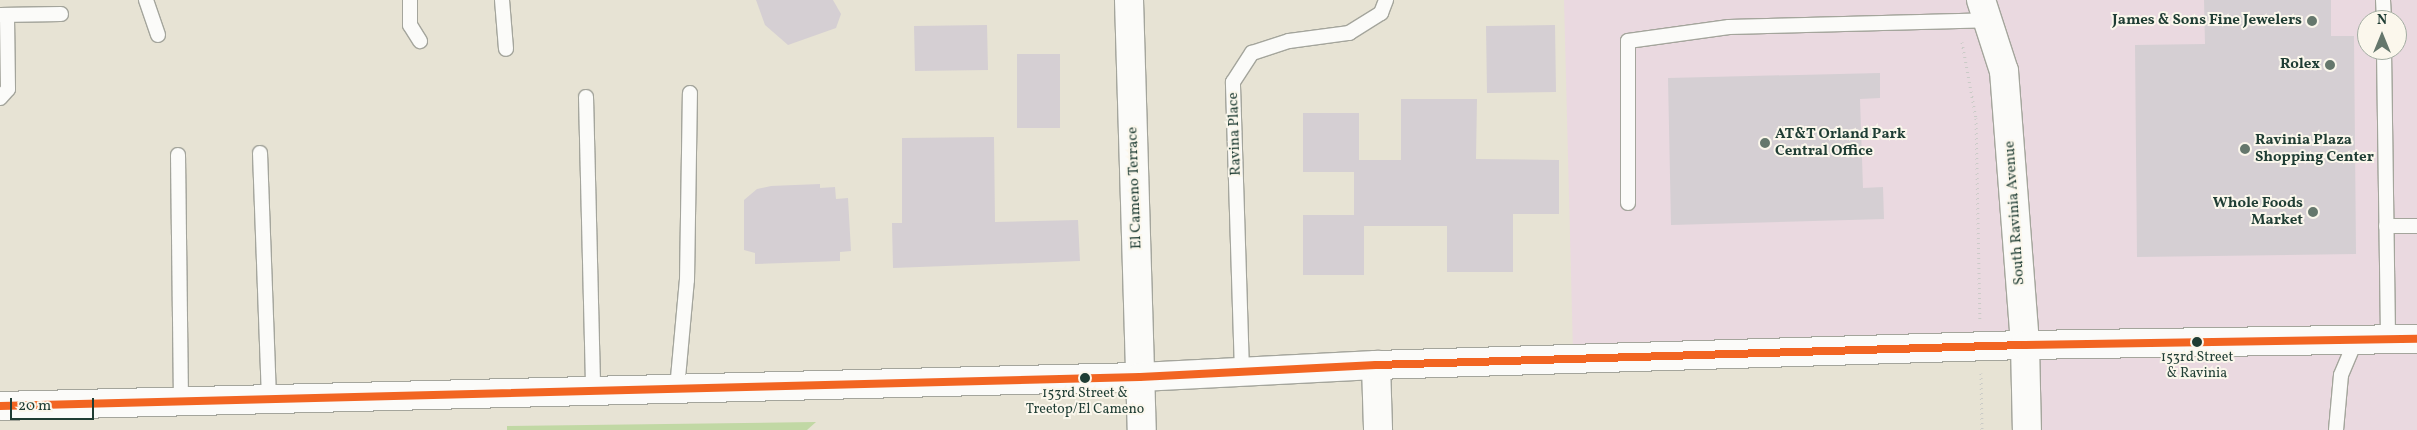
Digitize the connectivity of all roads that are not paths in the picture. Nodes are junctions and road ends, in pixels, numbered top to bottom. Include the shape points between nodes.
1 (146, 0) edge
2 (410, 0) edge
3 (502, 0) edge
4 (1129, 0) edge
5 (1386, 0) edge
6 (1985, 10) edge
7 (61, 14) dead end
8 (4, 15) edge
9 (158, 35) dead end
10 (420, 41) dead end
11 (506, 49) dead end
12 (2384, 60) edge
13 (690, 93) dead end
14 (586, 96) dead end
15 (0, 98) edge
16 (260, 153) dead end
17 (178, 155) dead end
18 (1628, 203) dead end
19 (2386, 226) junction
20 (2417, 226) edge
21 (2356, 339) junction
22 (2417, 339) edge
23 (2388, 340) junction
24 (2025, 345) junction
25 (1376, 366) junction
26 (1242, 372) junction
27 (1140, 377) junction
28 (677, 389) junction
29 (593, 390) junction
30 (269, 399) junction
31 (181, 401) junction
32 (0, 406) edge
33 (1142, 430) edge
34 (1378, 430) edge
35 (2027, 430) edge
36 (2336, 430) edge

1 - 9 lane
2 - 10 lane via 410,25
3 - 11 lane
4 - 27 street, El Cameno Terrace
5 - 26 lane, Ravina Place via 1380,13 1348,34 1289,41 1252,53 1233,82
6 - 18 lane via 1959,23 1729,27 1628,41
6 - 24 street, South Ravinia Avenue via 2004,72
7 - 8 lane
8 - 15 lane via 8,89
12 - 19 lane
13 - 28 lane via 687,280
14 - 29 lane
16 - 30 lane
17 - 31 lane
19 - 20 lane
19 - 23 lane
21 - 23 street
21 - 24 street
21 - 36 lane via 2341,375
22 - 23 street
24 - 25 street
24 - 35 street, South Ravinia Avenue
25 - 26 street
25 - 34 street
26 - 27 street
27 - 28 street
27 - 33 street, El Cameno Terrace
28 - 29 street
29 - 30 street
30 - 31 street
31 - 32 street

